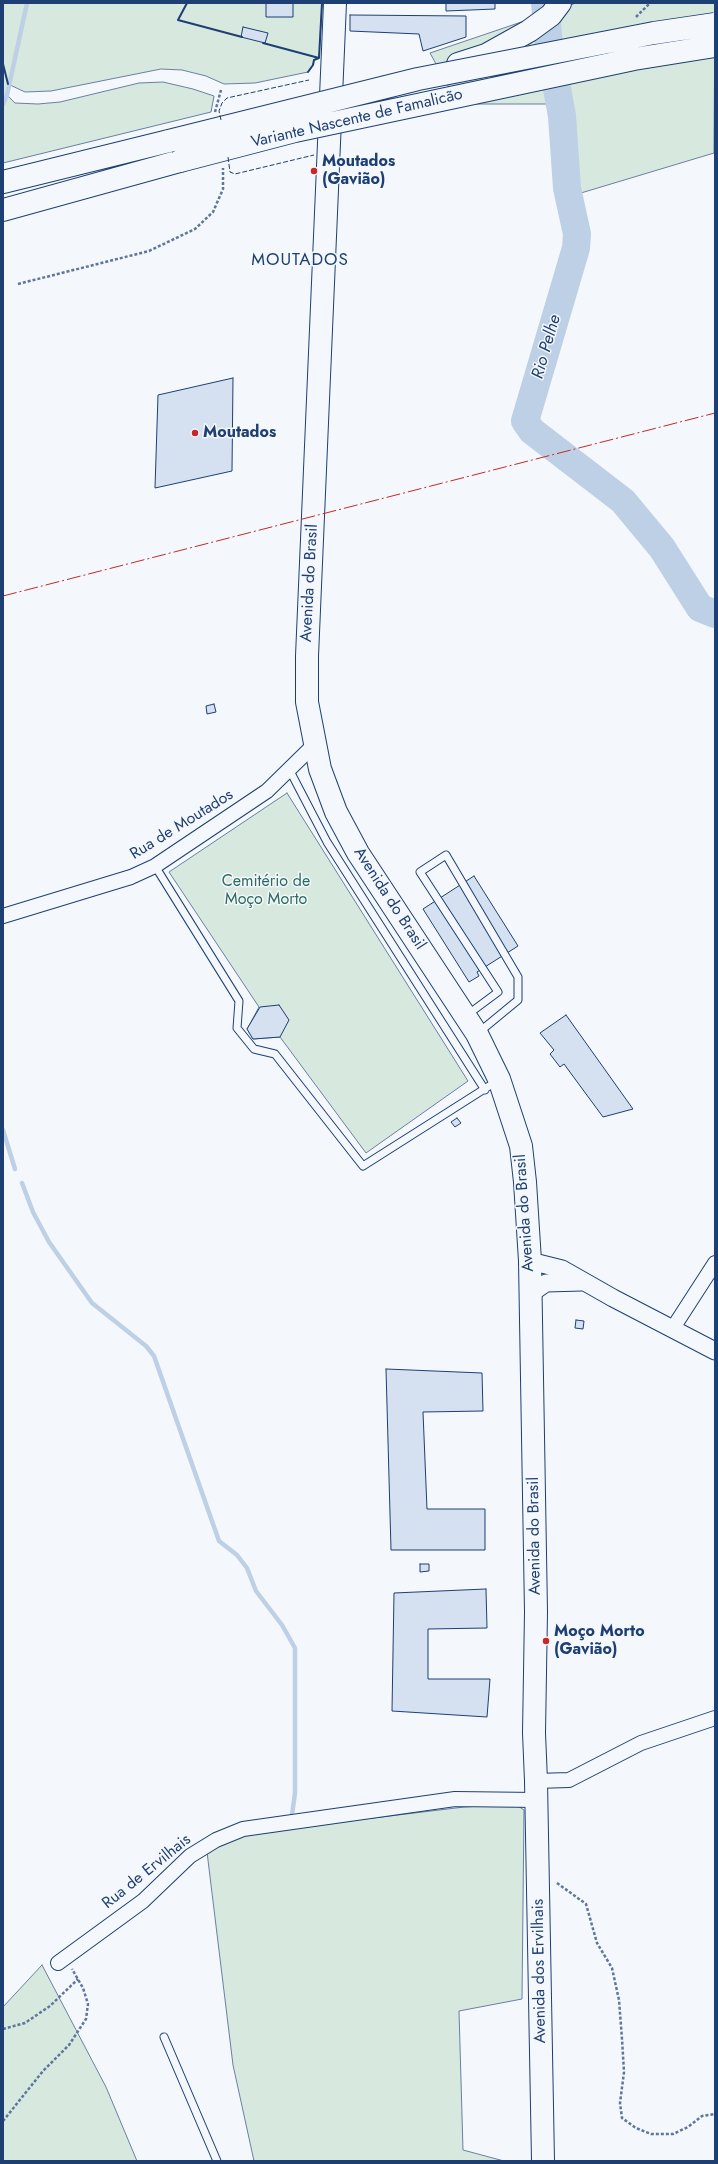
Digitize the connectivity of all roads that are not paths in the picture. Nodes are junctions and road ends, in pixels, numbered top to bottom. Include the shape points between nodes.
1 (335, 3) edge
2 (560, 3) edge
3 (715, 24) edge
4 (715, 46) edge
5 (418, 79) junction
6 (3, 182) edge
7 (3, 210) edge
8 (314, 745) junction
9 (289, 769) junction
10 (155, 866) junction
11 (3, 916) edge
12 (466, 1016) junction
13 (477, 1034) junction
14 (492, 1085) junction
15 (530, 1261) junction
16 (715, 1262) edge
17 (583, 1282) junction
18 (530, 1294) junction
19 (674, 1328) junction
20 (715, 1351) edge
21 (715, 1718) edge
22 (537, 1790) junction
23 (61, 1961) road end
24 (164, 2037) dead end
25 (216, 2161) edge
26 (543, 2161) edge

1 - 8 main road, Avenida do Brasil via 307,656 307,702
2 - 5 main road, bridge via 551,15 505,45 486,55
3 - 5 main road, Variante Nascente de Famalicão, bridge via 654,33
4 - 7 main road, Variante Nascente de Famalicão, bridge via 634,59 295,131
5 - 6 main road, Variante Nascente de Famalicão, bridge
8 - 9 street, Rua de Moutados
8 - 12 main road, Avenida do Brasil via 336,812 358,853
9 - 10 street, Rua de Moutados via 267,791
9 - 14 lane via 327,842
10 - 11 street, Rua de Moutados via 131,877
10 - 14 lane via 239,1001 237,1028 254,1049 275,1054 363,1166
12 - 13 main road, Avenida do Brasil
12 - 13 lane via 498,992 420,872 446,855 518,977 518,1000
13 - 14 main road, Avenida do Brasil
14 - 15 main road, Avenida do Brasil via 520,1146
15 - 17 street via 562,1269
15 - 18 main road, Avenida do Brasil
16 - 19 street
17 - 18 street via 546,1282
17 - 19 street
18 - 22 main road, Avenida do Brasil via 536,1620 534,1733
19 - 20 street
21 - 22 street, Rua de Ervilhais via 641,1743 569,1780
22 - 23 street, Rua de Ervilhais via 243,1829 216,1840 190,1856 143,1901
22 - 26 main road, Avenida dos Ervilhais
24 - 25 lane

